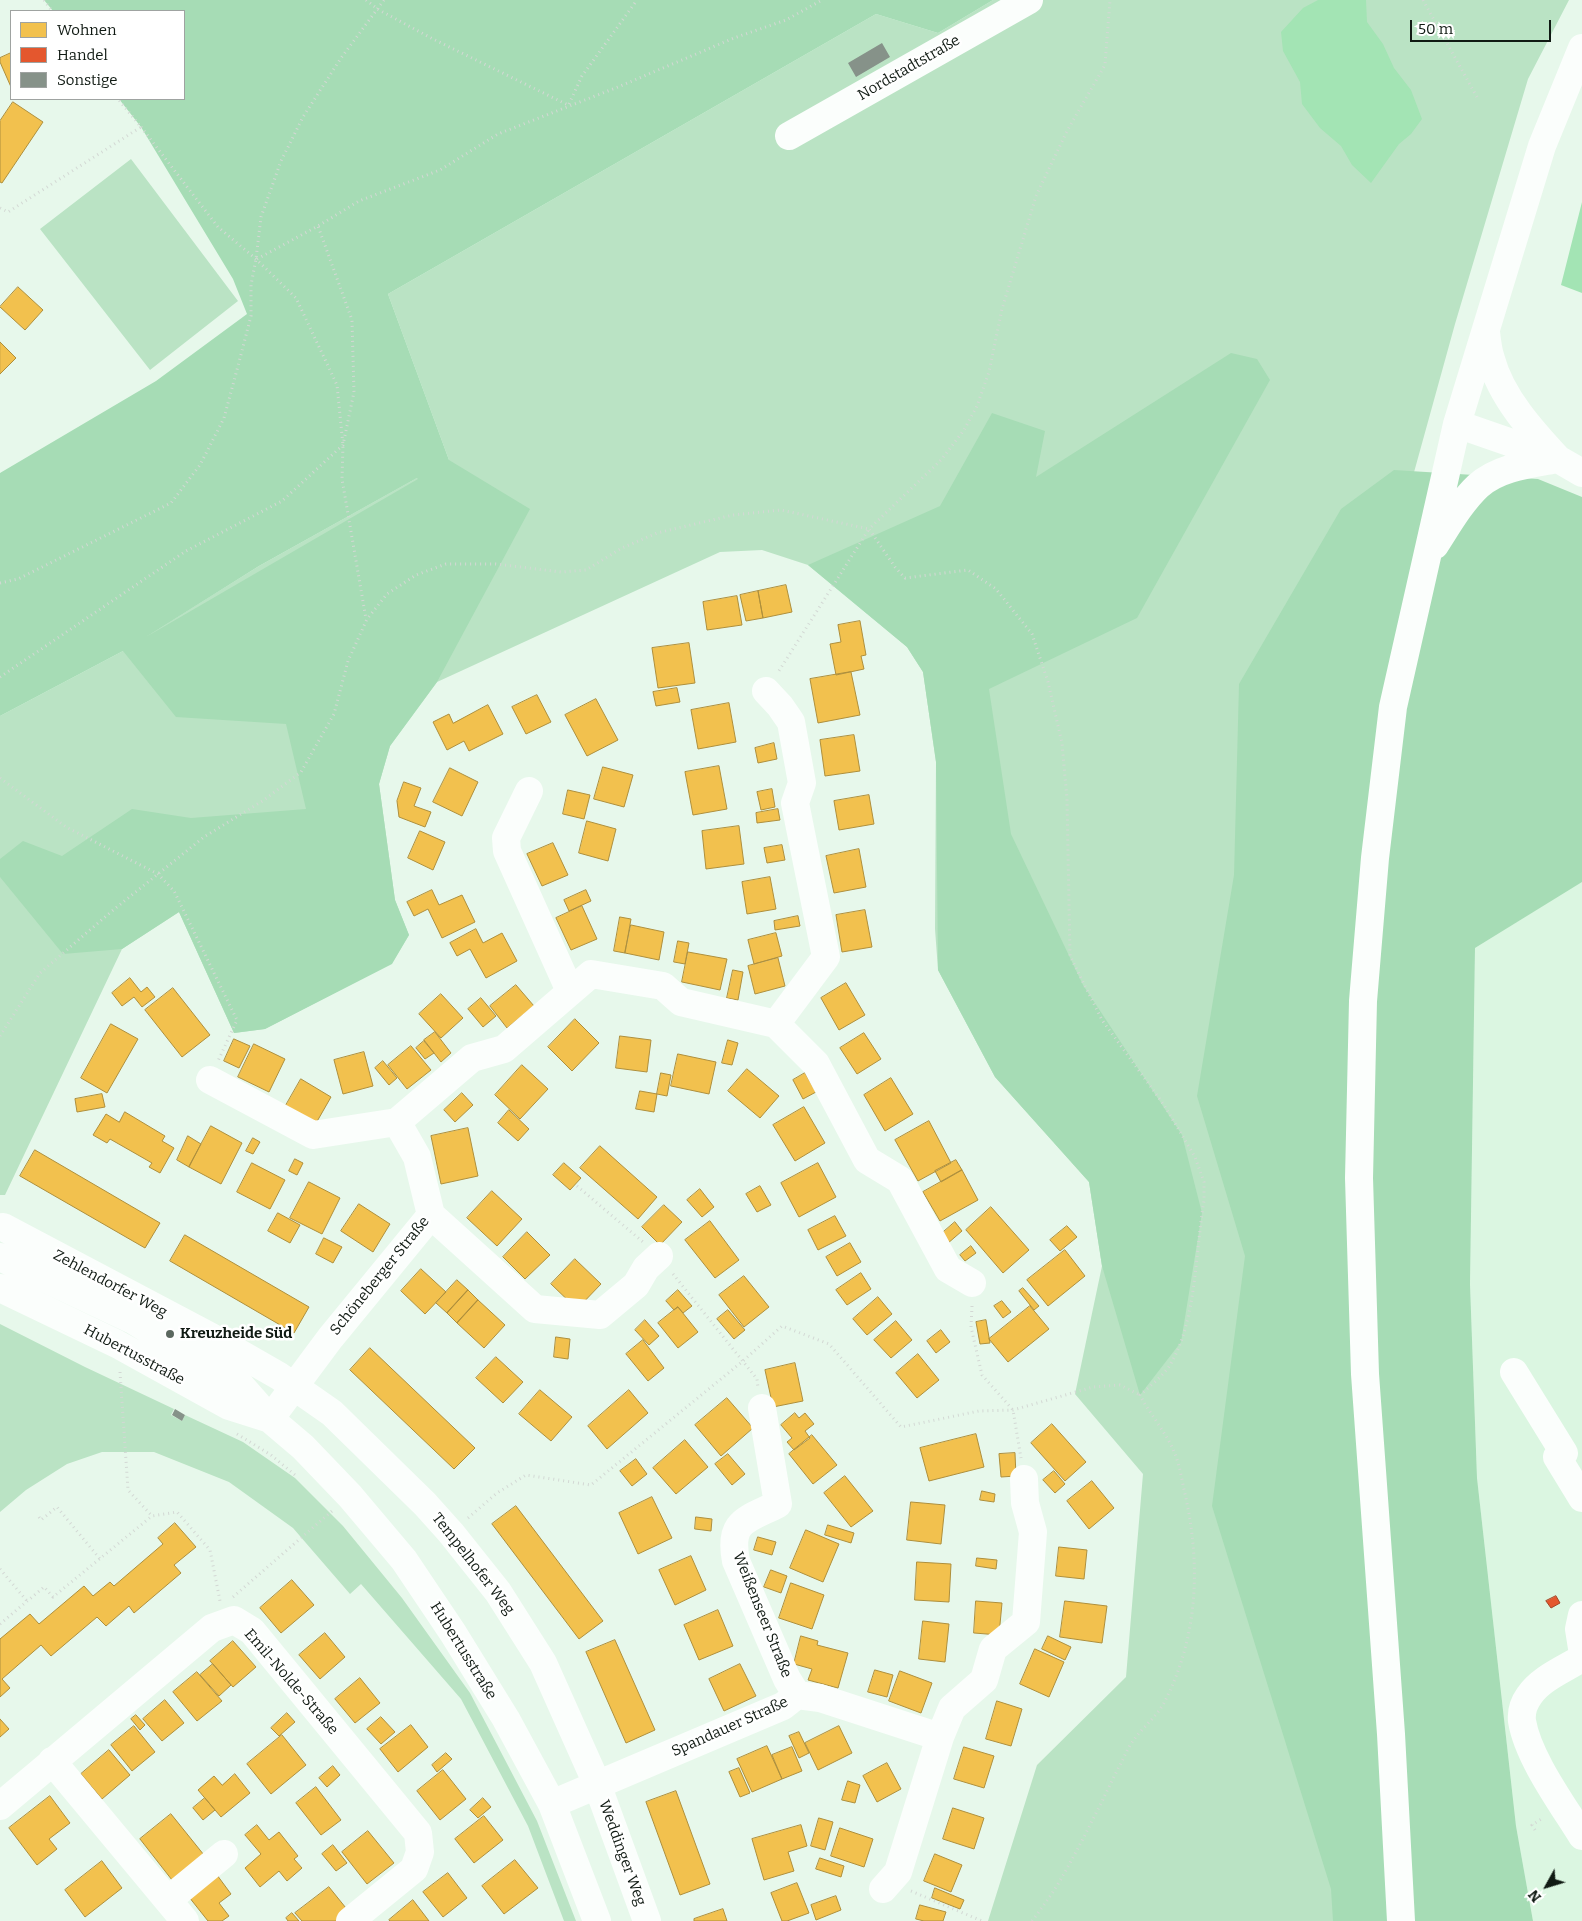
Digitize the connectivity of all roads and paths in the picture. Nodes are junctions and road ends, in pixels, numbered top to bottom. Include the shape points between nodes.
1 (366, 0) edge
2 (384, 0) edge
3 (637, 0) edge
4 (822, 0) edge
5 (1029, 0) edge
6 (1110, 0) edge
7 (1423, 0) edge
8 (379, 10) junction
9 (1582, 48) edge
10 (1478, 99) dead end
11 (119, 100) edge
12 (569, 105) junction
13 (141, 127) junction
14 (789, 136) dead end
15 (0, 208) edge
16 (318, 226) junction
17 (256, 259) junction
18 (1485, 329) junction
19 (1457, 424) junction
20 (343, 445) junction
21 (1558, 459) junction
22 (1582, 472) edge
23 (869, 529) junction
24 (1427, 556) junction
25 (0, 582) edge
26 (366, 619) junction
27 (0, 677) edge
28 (766, 691) joint
29 (0, 778) edge
30 (529, 790) dead end
31 (158, 874) junction
32 (570, 991) junction
33 (776, 1024) junction
34 (0, 1036) edge
35 (210, 1080) joint
36 (397, 1122) junction
37 (577, 1186) dead end
38 (431, 1214) junction
39 (3, 1227) dead end
40 (659, 1256) junction
41 (0, 1257) edge
42 (70, 1263) junction
43 (44, 1278) junction
44 (972, 1283) joint
45 (0, 1288) edge
46 (117, 1344) junction
47 (1514, 1372) dead end
48 (294, 1386) junction
49 (762, 1408) joint
50 (270, 1419) junction
51 (1024, 1479) joint
52 (350, 1496) junction
53 (1582, 1498) edge
54 (152, 1516) junction
55 (39, 1517) dead end
56 (100, 1559) junction
57 (0, 1569) edge
58 (27, 1601) junction
59 (1582, 1615) edge
60 (217, 1617) junction
61 (0, 1624) edge
62 (1582, 1648) edge
63 (1582, 1658) edge
64 (797, 1696) junction
65 (940, 1737) junction
66 (52, 1761) junction
67 (597, 1784) junction
68 (552, 1804) junction
69 (0, 1806) edge
70 (1581, 1834) edge
71 (224, 1854) dead end
72 (890, 1881) joint
73 (168, 1900) junction
74 (185, 1921) edge
75 (350, 1921) edge
76 (597, 1921) edge
77 (647, 1921) edge
78 (982, 1921) edge
79 (1032, 1921) edge
80 (1401, 1921) edge

1 - 8 path
2 - 8 path
3 - 12 path via 582,76
4 - 12 path via 786,20
5 - 14 street, Nordstadtstraße
6 - 23 path via 1105,65 1066,131 1036,196 977,406 941,460
7 - 10 path
8 - 12 path via 433,40
8 - 17 path via 336,65 281,161 261,217
9 - 18 street via 1542,146
11 - 13 path
12 - 16 path via 498,134 440,170 359,201
13 - 15 path via 8,212
13 - 17 path via 218,227
16 - 17 path
16 - 20 path via 352,320 354,392
17 - 20 path via 296,298 337,385
17 - 25 path via 251,285 251,316 224,418 200,465 171,503 18,579
18 - 19 street
18 - 21 street via 1491,360 1504,389 1538,438
19 - 21 street
19 - 24 street
20 - 26 path via 342,479
20 - 27 path via 282,501 186,551
21 - 22 street
21 - 24 street via 1515,467 1479,485
23 - 26 path via 781,510 733,515 657,533 622,548 586,570 561,572 496,564 446,564 416,575 387,594
23 - 28 path
23 - 79 path via 905,578 968,570 996,589 1032,634 1048,682 1062,743 1067,799 1070,956 1102,1020 1164,1105 1195,1157 1204,1182 1189,1311 1181,1342 1169,1367 1140,1395 1175,1453 1188,1507 1194,1576 1187,1646 1163,1704 1129,1746 1080,1845
24 - 80 street via 1394,707 1364,991 1359,1118 1365,1374
26 - 31 path via 348,662 334,714 301,772 264,800 204,837
28 - 33 street via 791,722 802,783 795,803 826,957
29 - 31 path via 66,828
30 - 32 street via 506,838 507,851
31 - 34 path via 40,973
31 - 35 path via 174,891 237,1020
32 - 33 street via 591,974 663,986 681,1002
32 - 36 street via 504,1048 472,1058
33 - 44 street via 816,1064 867,1160 900,1180 948,1270
35 - 36 street via 313,1135
36 - 38 street, Schöneberger Straße via 417,1157
37 - 40 path
38 - 40 street via 535,1309 600,1315 636,1285 646,1268
38 - 48 street, Schöneberger Straße
39 - 42 street, Zehlendorfer Weg
40 - 49 path via 757,1379
41 - 43 street, Hubertusstraße
42 - 43 street
42 - 48 street, Zehlendorfer Weg via 211,1337
43 - 50 street, Hubertusstraße via 133,1320 241,1386
44 - 51 path via 971,1327 982,1375 1013,1410
45 - 46 street, Hubertusstraße
46 - 50 street, Hubertusstraße via 229,1406
46 - 54 path via 128,1490
47 - 53 street via 1564,1453 1557,1457
48 - 50 street
48 - 67 street, Tempelhofer Weg via 332,1413 425,1504 498,1592 543,1663
49 - 64 street, Weißenseer Straße via 778,1504 737,1528 733,1545 736,1561
50 - 52 street, Hubertusstraße
51 - 65 street via 1025,1503 1033,1532 1026,1622 993,1649 984,1680 952,1708
52 - 60 path
52 - 68 street, Hubertusstraße via 404,1560 453,1633 506,1719
54 - 56 path
54 - 60 path via 177,1512 210,1550
55 - 56 path via 41,1520 57,1507
56 - 58 path via 53,1597 44,1587
57 - 58 path
58 - 61 path
59 - 62 street via 1579,1629
60 - 66 street, Emil-Nolde-Straße
60 - 75 street, Emil-Nolde-Straße via 234,1620 252,1631 418,1833 420,1852 414,1869
63 - 70 street via 1533,1691 1524,1703 1522,1720 1538,1761
64 - 65 street, Spandauer Straße via 820,1698
64 - 67 street, Spandauer Straße via 783,1706
65 - 72 street
66 - 69 street, Emil-Nolde-Straße
66 - 73 street
67 - 68 street, Spandauer Straße
67 - 77 street, Weddinger Weg
68 - 76 street, Hubertusstraße
71 - 73 street
72 - 78 path
73 - 74 street

